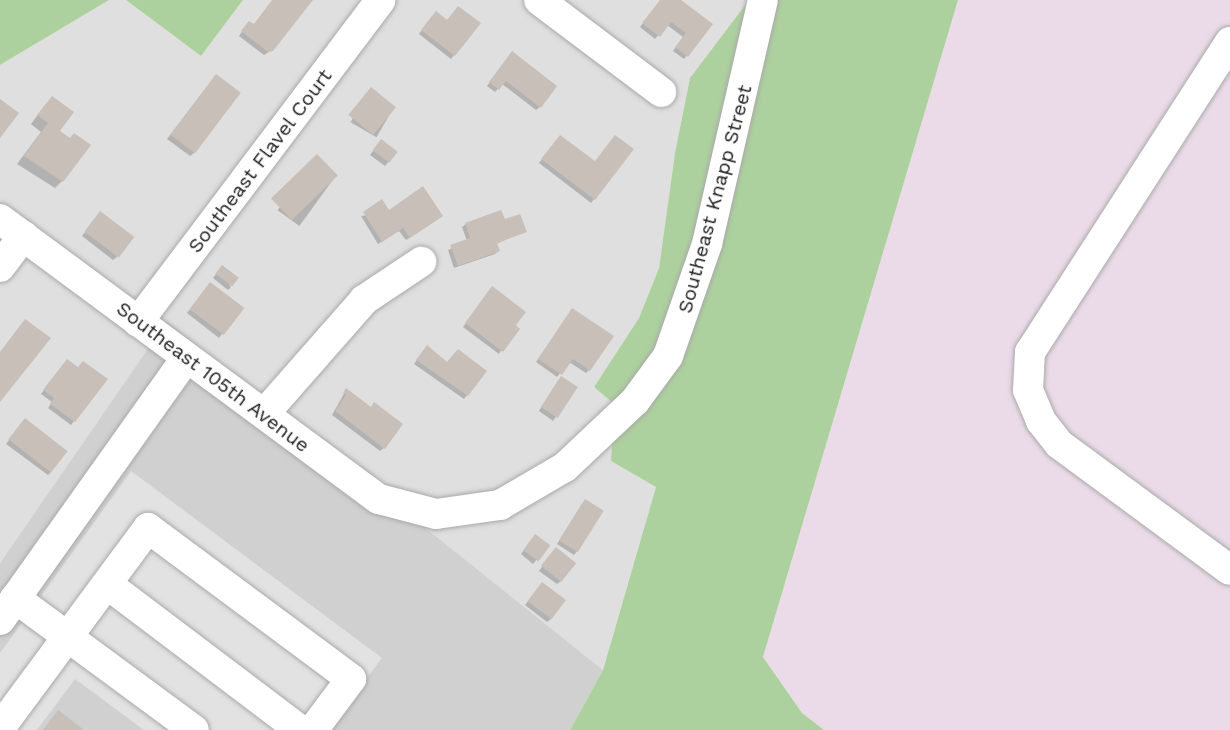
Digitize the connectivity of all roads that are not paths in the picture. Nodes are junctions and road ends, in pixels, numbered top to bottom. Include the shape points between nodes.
1 (381, 0) edge
2 (539, 0) edge
3 (763, 0) edge
4 (1230, 42) edge
5 (661, 92) dead end
6 (12, 228) edge
7 (421, 262) dead end
8 (0, 267) edge
9 (138, 321) junction
10 (186, 358) junction
11 (264, 414) junction
12 (436, 514) joint
13 (1230, 570) edge
14 (106, 584) junction
15 (8, 609) edge
16 (68, 637) junction
17 (0, 728) edge
18 (194, 730) edge
19 (300, 730) edge
20 (313, 730) edge

1 - 9 street, Southeast Flavel Court
2 - 5 street
3 - 12 street, Southeast Knapp Street via 707,244 676,339 660,371 589,446 541,483 500,505
4 - 13 street via 1030,352 1028,390 1041,421 1059,444
6 - 8 street
6 - 9 street, Southeast 105th Avenue
7 - 11 street via 364,300
9 - 10 street, Southeast 105th Avenue
10 - 11 street, Southeast 105th Avenue
10 - 15 street
11 - 12 street, Southeast 105th Avenue via 379,499
14 - 16 street
14 - 19 street
14 - 20 street via 148,528 351,679
15 - 16 street
16 - 17 street
16 - 18 street

